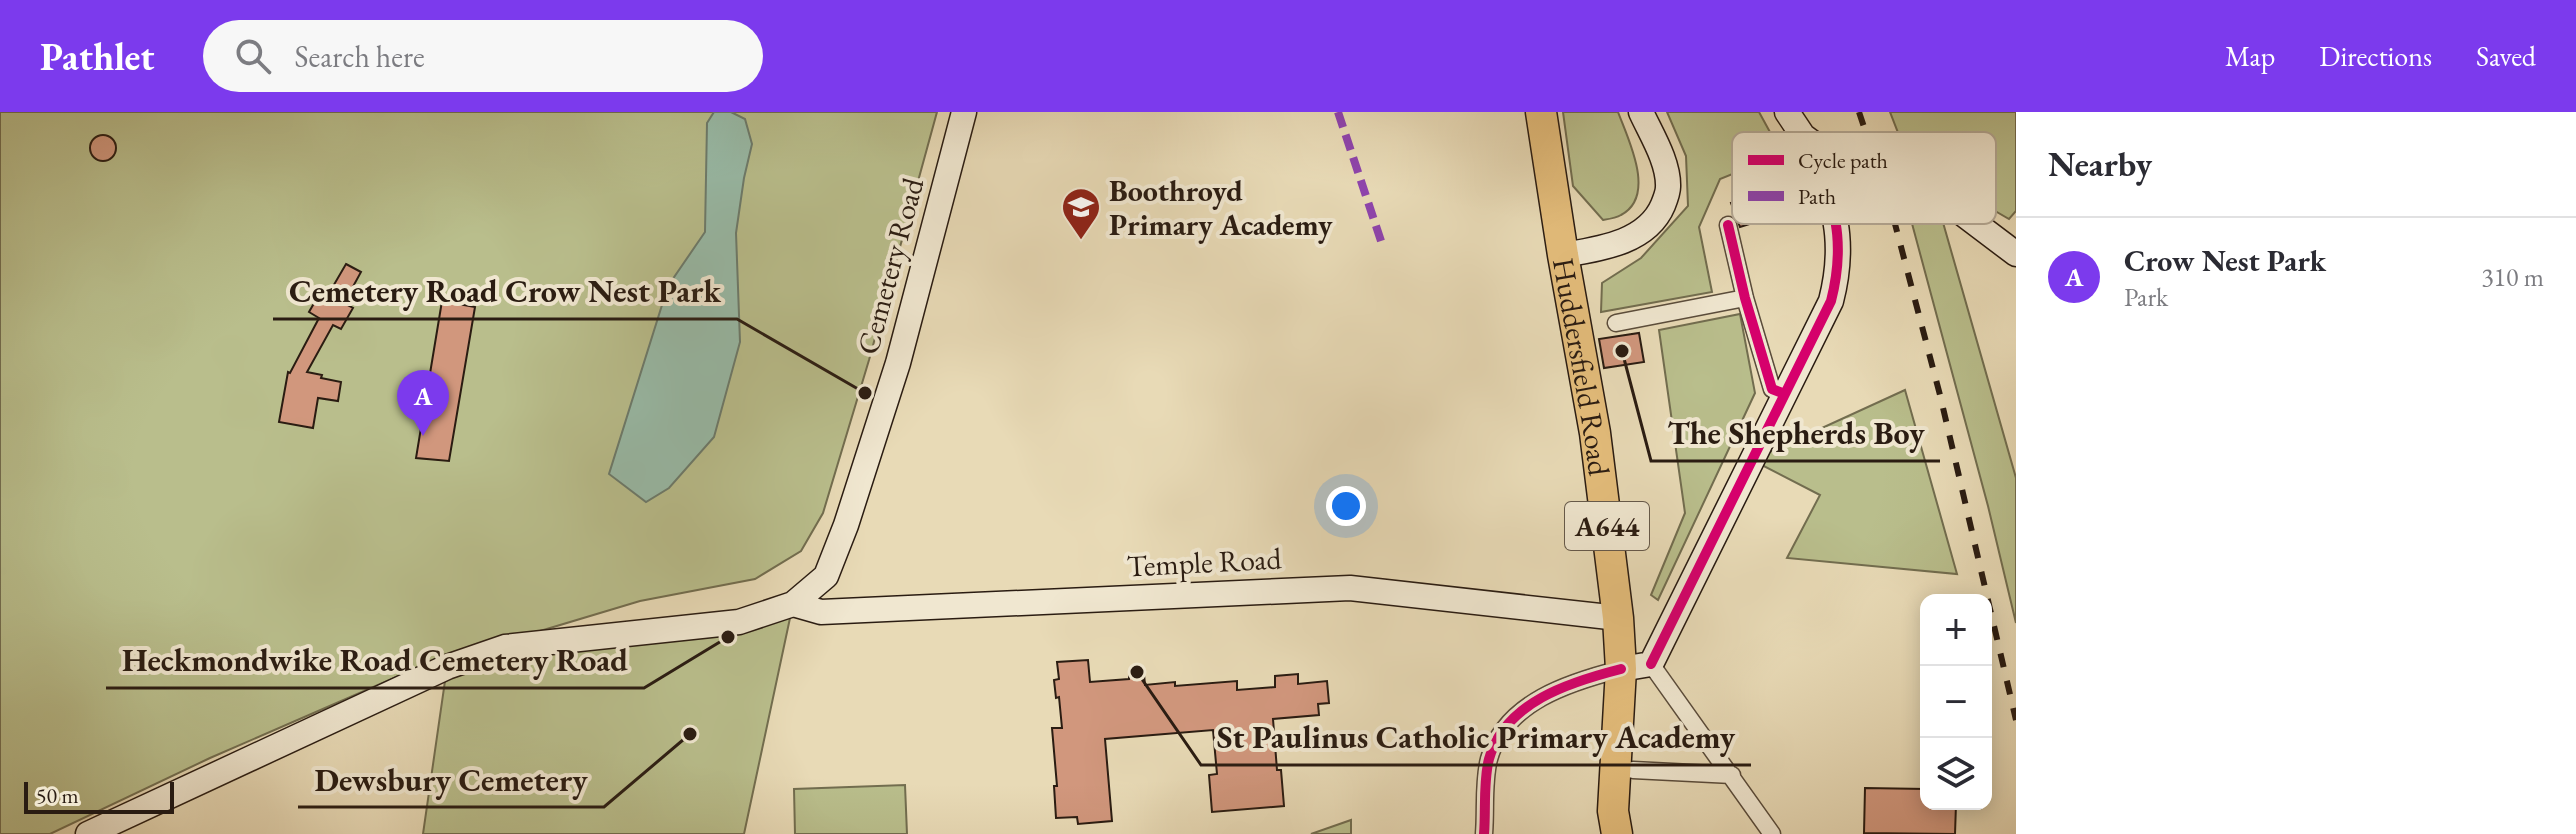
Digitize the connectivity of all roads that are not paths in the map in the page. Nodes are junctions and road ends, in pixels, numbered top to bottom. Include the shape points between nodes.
1 (964, 112) edge
2 (1541, 112) edge
3 (1641, 112) edge
4 (1787, 112) edge
5 (1800, 132) edge
6 (1837, 224) edge
7 (1977, 224) edge
8 (1728, 225) dead end
9 (2016, 254) edge
10 (1563, 255) junction
11 (1745, 298) junction
12 (1616, 323) dead end
13 (1785, 394) junction
14 (793, 604) junction
15 (1618, 618) junction
16 (1651, 664) junction
17 (1621, 669) junction
18 (1633, 770) junction
19 (1732, 775) junction
20 (116, 828) edge
21 (88, 834) edge
22 (1484, 834) edge
23 (1619, 834) edge
24 (1772, 834) edge

1 - 14 main road, Cemetery Road via 898,363 846,525 826,576
2 - 10 highway, Huddersfield Road / A644
3 - 10 main road via 1669,188 1655,219 1642,232 1604,248
4 - 5 main road
6 - 13 main road via 1838,274 1831,301
7 - 9 main road
8 - 11 street
10 - 15 highway, Huddersfield Road / A644 via 1595,433
11 - 12 street
11 - 13 street via 1772,389
13 - 16 main road
14 - 15 main road, Temple Road via 821,612 1350,588
14 - 20 main road via 739,622 505,647 447,667
15 - 17 highway, Huddersfield Road / A644
16 - 17 main road
16 - 19 street
17 - 18 highway, Huddersfield Road / A644 via 1633,712
17 - 22 street via 1542,698 1498,735 1488,762
17 - 23 highway, Huddersfield Road / A644 via 1613,811
18 - 19 street
18 - 23 highway, Huddersfield Road / A644
19 - 24 street
20 - 21 main road

